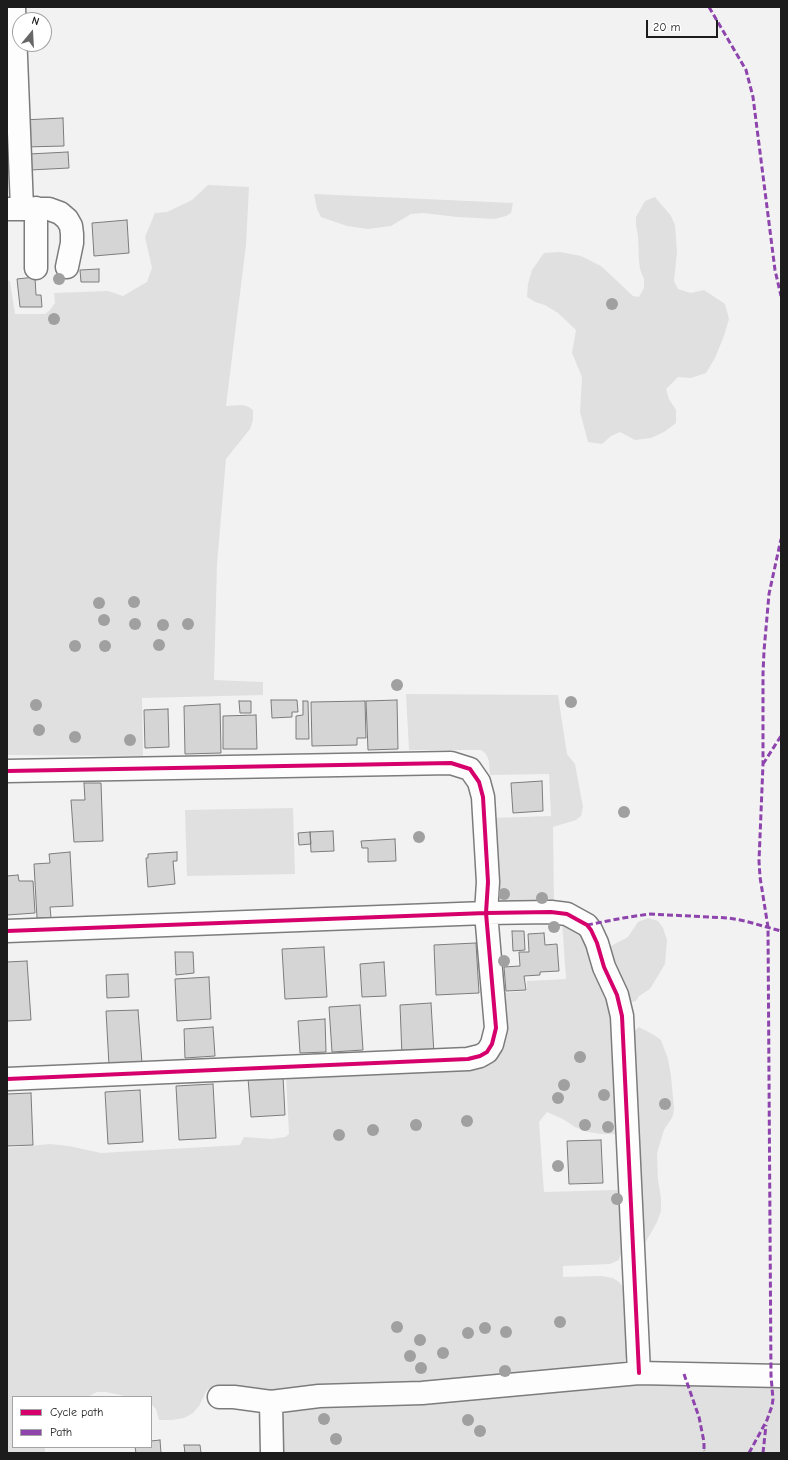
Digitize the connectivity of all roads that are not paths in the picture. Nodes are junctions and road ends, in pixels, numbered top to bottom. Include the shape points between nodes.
1 (14, 7) edge
2 (22, 208) edge
3 (67, 267) dead end
4 (36, 268) dead end
5 (7, 771) edge
6 (486, 913) junction
7 (7, 931) edge
8 (7, 1079) edge
9 (639, 1373) junction
10 (781, 1376) edge
11 (219, 1397) dead end
12 (271, 1402) junction
13 (272, 1453) edge

1 - 2 street
2 - 3 street via 49,209 67,219 72,234
2 - 4 street
5 - 6 street via 451,763 470,769 479,782 483,797 488,882
6 - 7 street
6 - 8 street via 496,1028 492,1044 487,1052 480,1056 460,1060
6 - 9 street via 550,912 576,918 587,925 594,935 604,967 617,995 624,1029
9 - 10 street
9 - 12 street via 422,1393 319,1396
11 - 12 street
12 - 13 street

